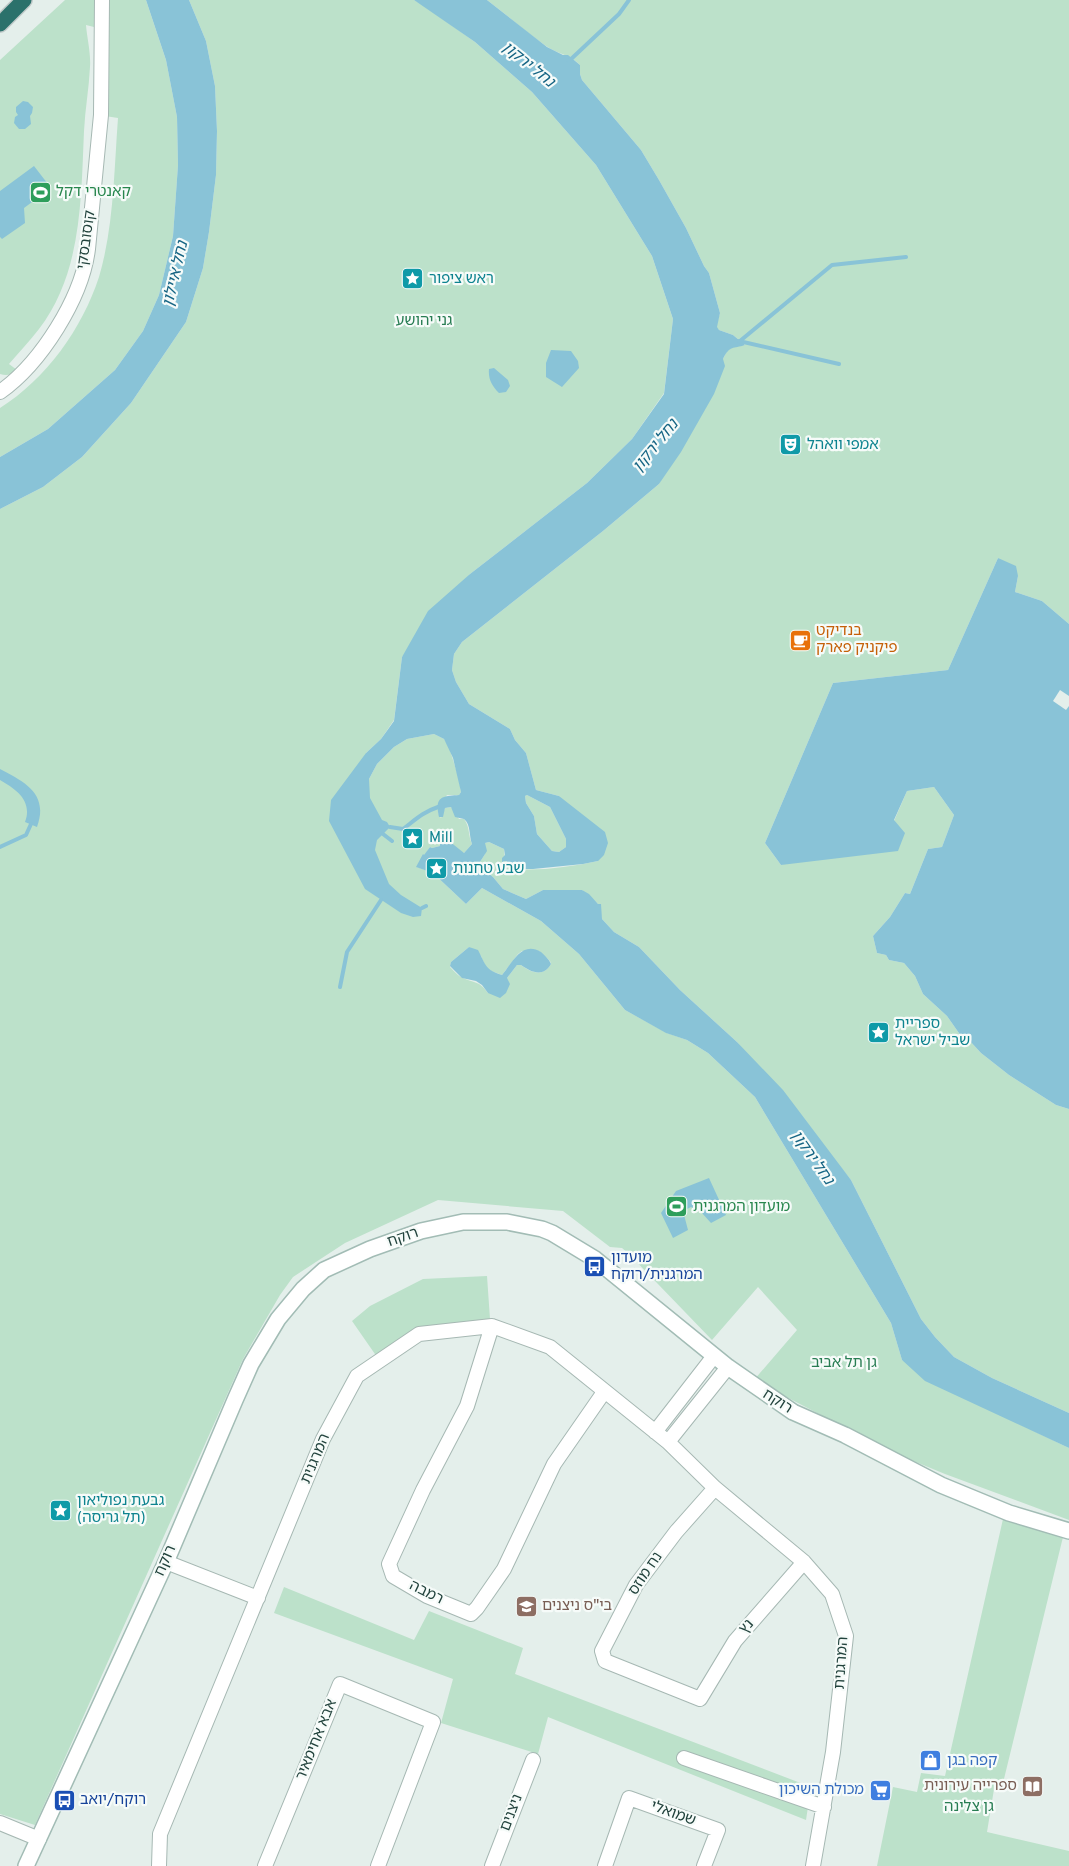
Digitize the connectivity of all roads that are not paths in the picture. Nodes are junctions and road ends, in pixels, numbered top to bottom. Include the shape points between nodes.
1 (24, 0) edge
2 (102, 0) edge
3 (0, 24) edge
4 (0, 392) edge
5 (492, 1326) junction
6 (714, 1356) junction
7 (728, 1367) junction
8 (604, 1392) junction
9 (656, 1432) junction
10 (668, 1442) junction
11 (715, 1488) junction
12 (1069, 1531) edge
13 (166, 1562) junction
14 (804, 1562) junction
15 (258, 1598) junction
16 (700, 1698) joint
17 (684, 1758) dead end
18 (533, 1760) dead end
19 (824, 1807) junction
20 (0, 1823) edge
21 (39, 1839) junction
22 (26, 1866) edge
23 (159, 1866) edge
24 (265, 1866) edge
25 (378, 1866) edge
26 (492, 1866) edge
27 (605, 1866) edge
28 (704, 1866) edge
29 (813, 1866) edge

1 - 3 highway
2 - 4 street, קוסובסקי via 101,115 85,270 69,307 48,340 28,367
5 - 8 street, המרגנית via 550,1348
5 - 8 street, רמבה via 468,1406 423,1490 389,1564 393,1576 427,1596 471,1614 478,1608 504,1569 554,1464
5 - 15 street, המרגנית via 419,1334 357,1376 323,1439
6 - 7 street, רוקח
6 - 9 street
6 - 13 street, רוקח via 595,1259 542,1228 507,1222 463,1222 421,1231 370,1249 324,1270 278,1319 247,1373
7 - 10 street
7 - 12 street, רוקח via 793,1412 941,1485 1009,1513
8 - 9 street, המרגנית
9 - 10 street, המרגנית
10 - 11 street, המרגנית
11 - 14 street, המרגנית
11 - 16 street, נח מוזס via 636,1585 602,1651 605,1661
13 - 15 street
13 - 21 street, רוקח
14 - 16 street, נץ via 735,1641
14 - 19 street, המרגנית via 832,1594 846,1636
15 - 23 street, המרגנית via 160,1834
17 - 19 street
18 - 26 street, ניצנים
19 - 29 street, המרגנית
20 - 21 street
21 - 22 street, רוקח
24 - 25 street, אבא אחימאיר via 340,1684 433,1722
27 - 28 street, שמואלי via 629,1798 718,1830

